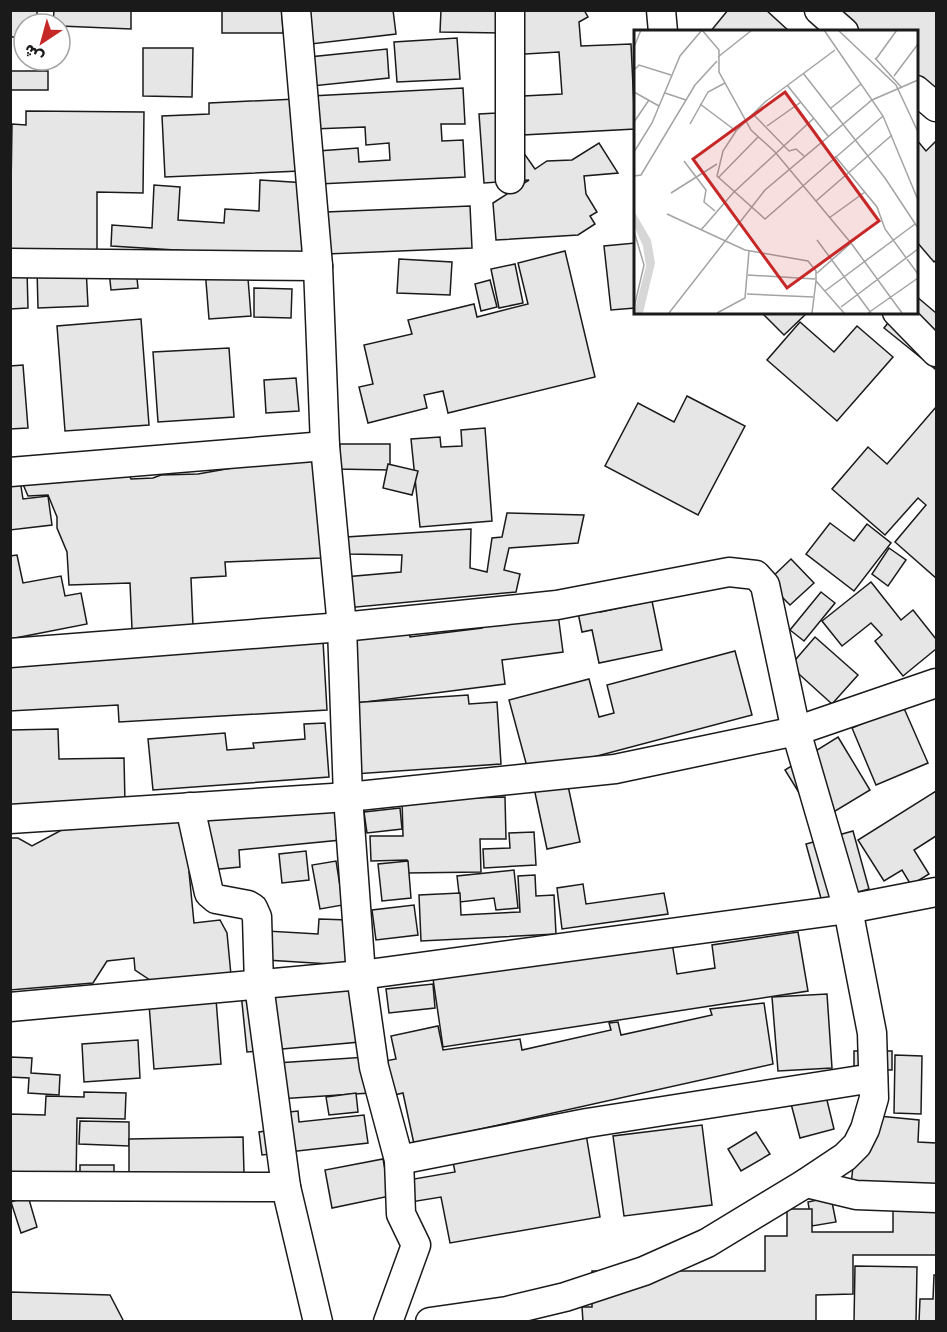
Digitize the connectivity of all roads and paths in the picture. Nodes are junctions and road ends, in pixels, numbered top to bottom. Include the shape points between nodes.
1 (296, 10) edge
2 (510, 10) edge
3 (661, 10) edge
4 (819, 10) edge
5 (663, 30) edge
6 (842, 30) edge
7 (917, 92) edge
8 (936, 107) edge
9 (510, 179) dead end
10 (10, 263) edge
11 (318, 266) junction
12 (899, 314) edge
13 (936, 352) edge
14 (325, 446) junction
15 (10, 472) edge
16 (342, 627) junction
17 (10, 653) edge
18 (936, 683) edge
19 (795, 731) junction
20 (348, 797) junction
21 (190, 807) junction
22 (10, 819) edge
23 (936, 892) edge
24 (848, 909) junction
25 (361, 975) junction
26 (259, 985) junction
27 (10, 1007) edge
28 (873, 1078) junction
29 (399, 1160) junction
30 (806, 1183) junction
31 (10, 1186) edge
32 (286, 1187) junction
33 (936, 1198) edge
34 (524, 1315) edge
35 (318, 1322) edge
36 (388, 1322) edge
37 (430, 1322) edge

1 - 11 street
2 - 9 street
3 - 5 street
4 - 6 street
7 - 8 street
10 - 11 street
11 - 14 street
12 - 13 street
14 - 15 street
14 - 16 street
16 - 17 street
16 - 19 street via 557,605 729,572 756,575 765,585
16 - 20 street
18 - 19 street
19 - 20 street via 615,769
19 - 24 street
20 - 21 street
20 - 25 street
21 - 22 street
21 - 26 street via 208,893 216,899 248,905 258,917
23 - 24 street
24 - 25 street
24 - 28 street via 872,1033
25 - 26 street
25 - 29 street via 374,1066
26 - 27 street
26 - 32 street
28 - 29 street via 587,1123
28 - 30 street via 874,1098 856,1145
29 - 36 street via 401,1214 416,1245
30 - 33 street via 856,1196
30 - 34 street via 707,1243
31 - 32 street
32 - 35 street
34 - 37 street

